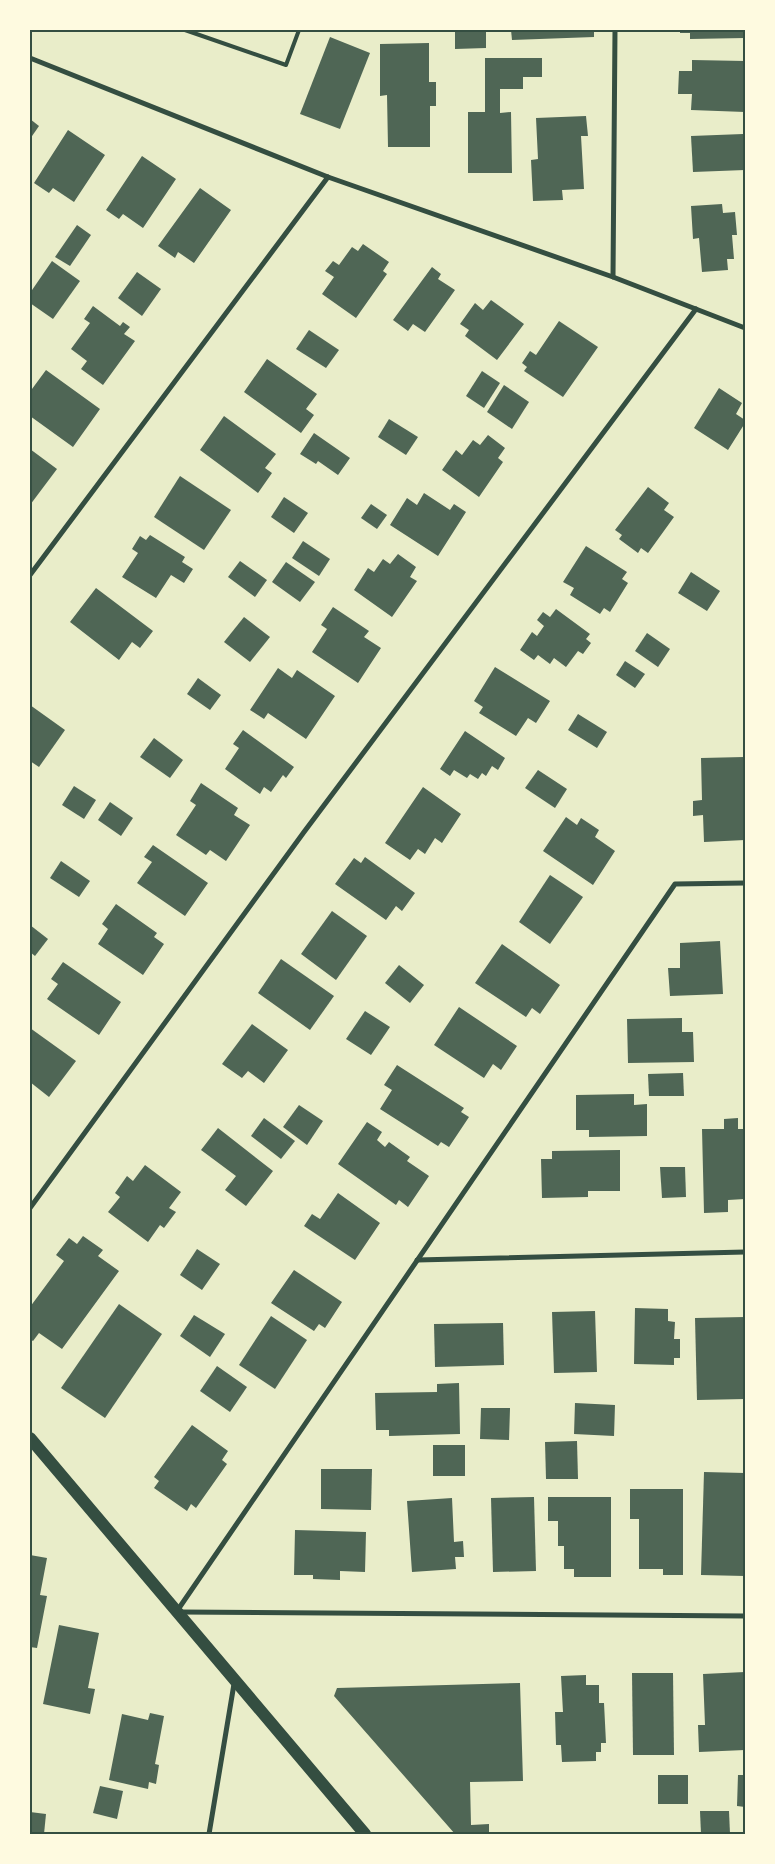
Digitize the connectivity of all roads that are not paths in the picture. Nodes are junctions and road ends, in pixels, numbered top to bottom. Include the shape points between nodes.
1 (185, 30) edge
2 (299, 30) edge
3 (615, 30) edge
4 (30, 58) edge
5 (328, 177) junction
6 (613, 278) junction
7 (696, 309) junction
8 (745, 328) edge
9 (30, 575) edge
10 (745, 883) edge
11 (30, 1208) edge
12 (745, 1252) edge
13 (417, 1260) junction
14 (30, 1438) edge
15 (176, 1612) junction
16 (745, 1616) edge
17 (235, 1681) junction
18 (209, 1834) edge
19 (365, 1834) edge

1 - 2 lane via 286,65
3 - 6 street
4 - 5 street
5 - 6 street
5 - 9 street
6 - 7 street
7 - 8 street
7 - 11 street via 304,832
10 - 13 street via 675,884
12 - 13 street
13 - 15 street
14 - 15 main road
15 - 16 street
15 - 17 main road
17 - 18 street
17 - 19 main road

